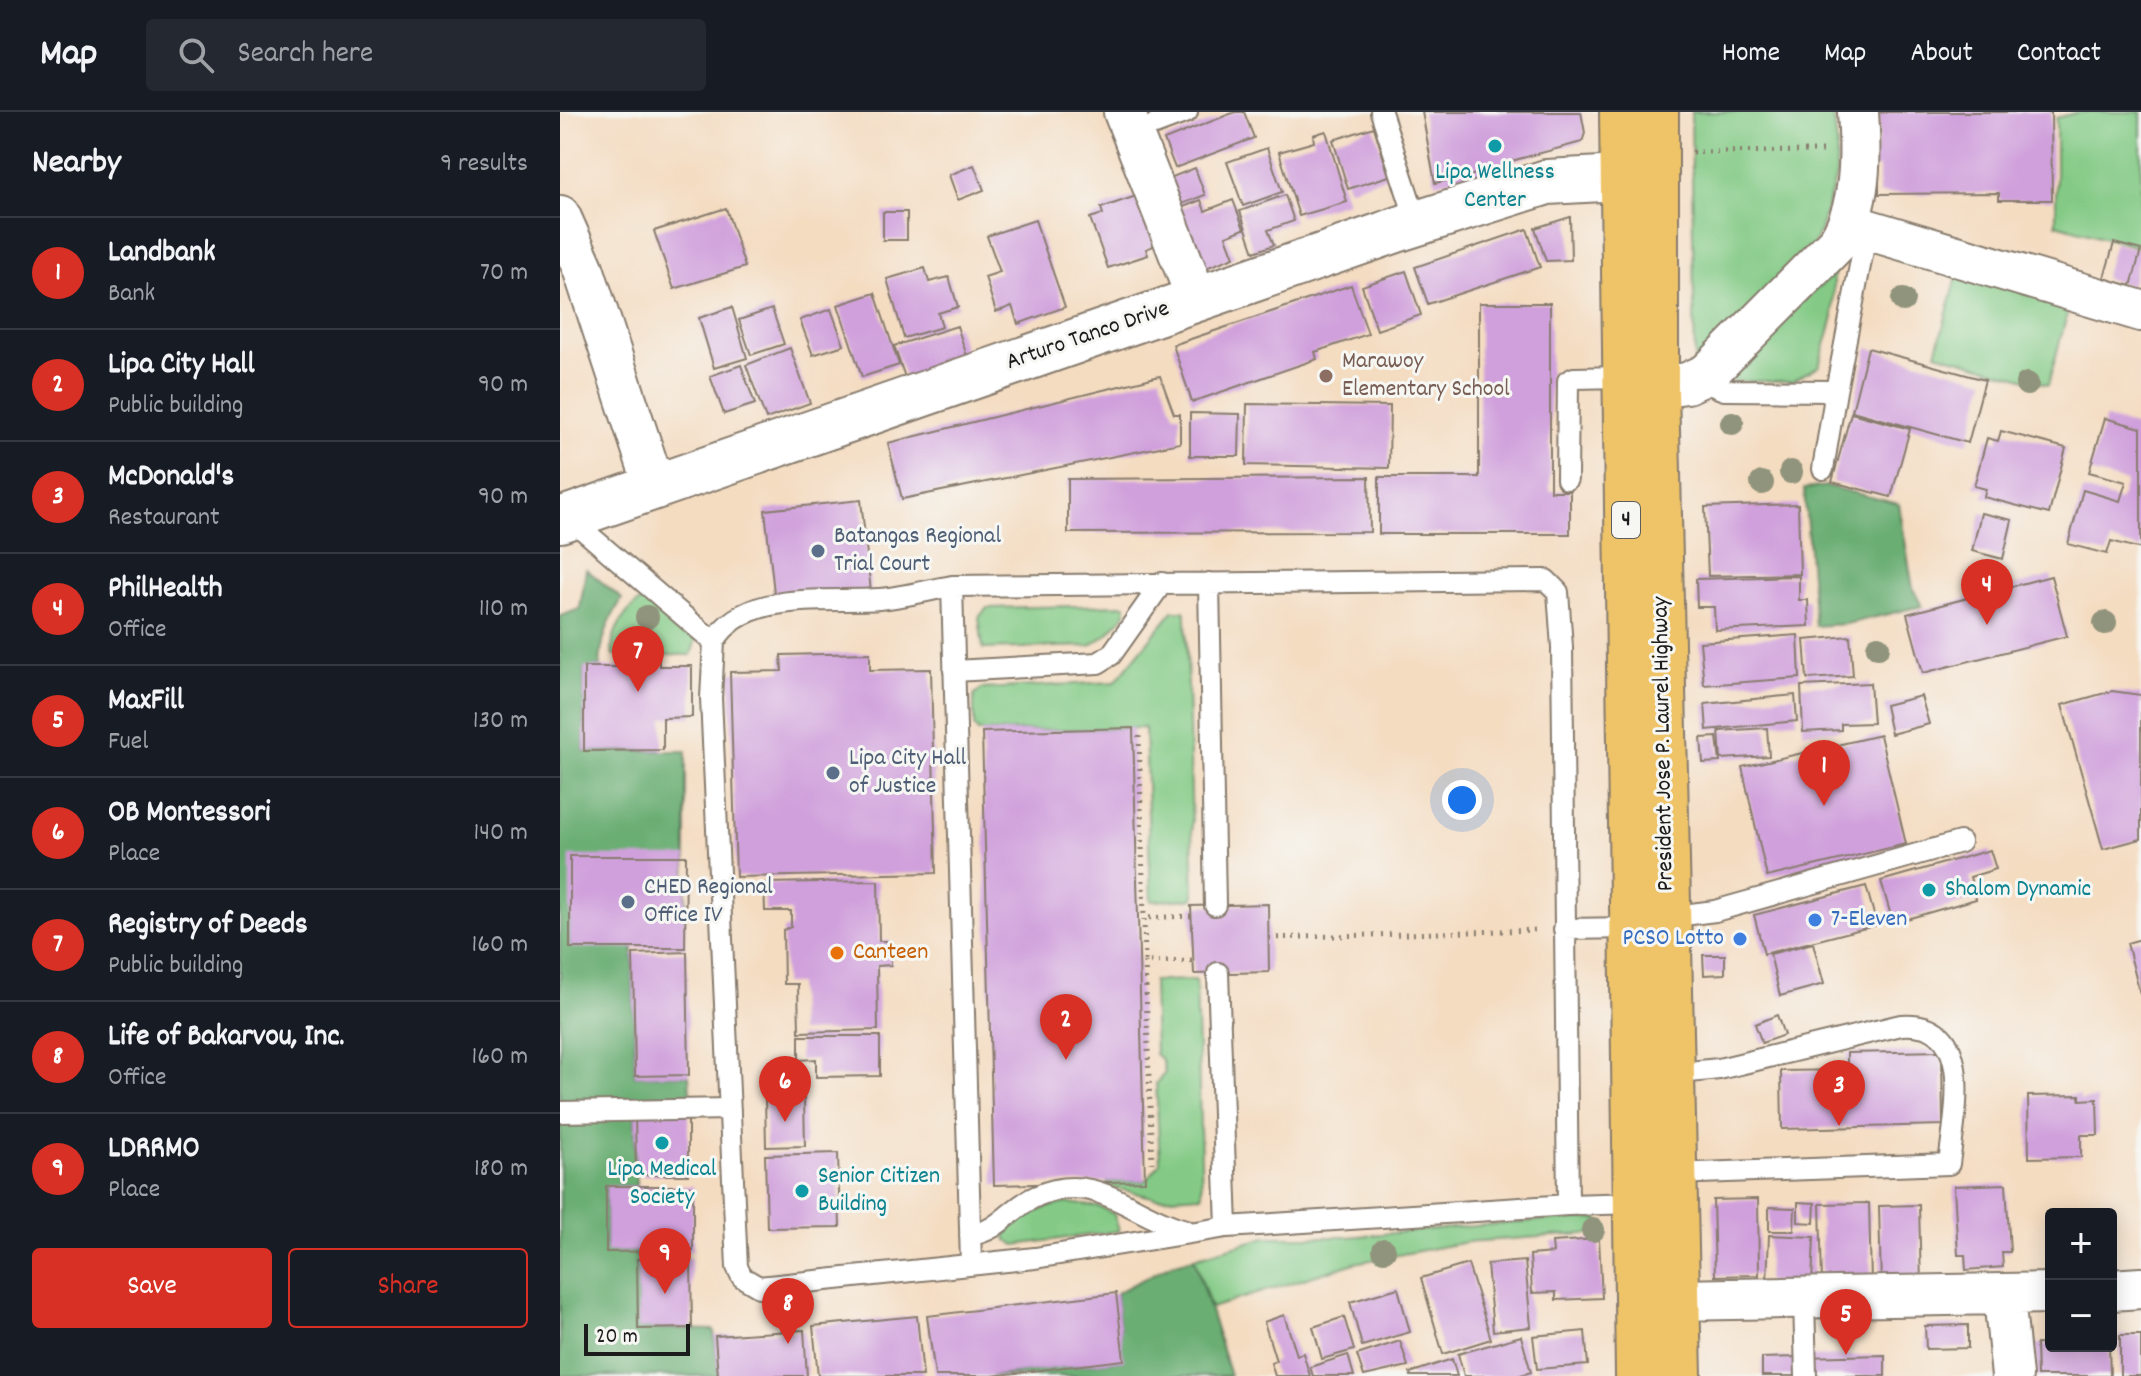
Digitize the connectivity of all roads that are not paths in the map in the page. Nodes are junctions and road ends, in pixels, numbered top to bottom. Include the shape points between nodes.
1 (1187, 112) edge
2 (1381, 112) edge
3 (1622, 112) edge
4 (1656, 112) edge
5 (1139, 118) edge
6 (1859, 131) edge
7 (1621, 178) junction
8 (560, 216) edge
9 (1417, 223) junction
10 (1858, 226) junction
11 (1197, 299) junction
12 (2141, 311) edge
13 (1707, 374) junction
14 (1640, 382) junction
15 (1836, 391) junction
16 (1823, 469) dead end
17 (1567, 479) dead end
18 (654, 485) junction
19 (564, 518) edge
20 (1162, 583) junction
21 (1209, 583) junction
22 (952, 586) junction
23 (714, 642) junction
24 (954, 671) junction
25 (1960, 842) dead end
26 (1215, 905) dead end
27 (1650, 922) junction
28 (1564, 929) junction
29 (1212, 967) road end
30 (1670, 1074) junction
31 (730, 1109) junction
32 (560, 1112) edge
33 (1673, 1174) junction
34 (1637, 1203) junction
35 (1568, 1205) junction
36 (1227, 1227) junction
37 (1194, 1232) junction
38 (970, 1235) junction
39 (971, 1263) junction
40 (2141, 1288) edge
41 (2117, 1290) edge
42 (2045, 1294) edge
43 (2004, 1297) junction
44 (1804, 1299) junction
45 (1676, 1300) junction
46 (1638, 1376) edge
47 (1679, 1376) edge
48 (1806, 1376) edge
49 (2012, 1376) edge

1 - 5 lane
2 - 9 lane
3 - 7 highway, President Jose P. Laurel Highway / 4
4 - 14 highway, President Jose P. Laurel Highway / 4
5 - 11 street
6 - 10 street
7 - 9 street, Arturo Tanco Drive via 1547,182
7 - 14 highway, President Jose P. Laurel Highway / 4
8 - 18 street via 583,268
9 - 11 street, Arturo Tanco Drive
10 - 12 street
10 - 13 street
10 - 15 lane
11 - 18 street, Arturo Tanco Drive
13 - 14 street via 1687,383
13 - 15 lane via 1724,390
14 - 17 lane via 1568,381
14 - 27 highway, President Jose P. Laurel Highway / 4
15 - 16 lane
18 - 19 street, Arturo Tanco Drive
19 - 23 lane
20 - 21 lane
20 - 22 lane
20 - 24 lane via 1111,655 1098,663
21 - 26 lane
21 - 28 lane via 1546,580 1558,592 1562,647
22 - 23 lane via 880,599 776,605 733,619
22 - 24 lane
23 - 31 lane via 711,698
24 - 38 lane
25 - 27 lane via 1917,848 1715,911
27 - 28 lane
27 - 30 highway, President Jose P. Laurel Highway / 4
27 - 34 highway, President Jose P. Laurel Highway / 4
28 - 35 lane
29 - 36 lane
30 - 33 highway, President Jose P. Laurel Highway / 4
30 - 33 lane via 1711,1070 1923,1023 1937,1030 1953,1056 1958,1081 1949,1164
31 - 32 lane
31 - 39 lane via 737,1267 742,1277 759,1287
33 - 45 highway, President Jose P. Laurel Highway / 4
34 - 35 lane
34 - 46 highway, President Jose P. Laurel Highway / 4
35 - 36 lane
36 - 37 lane
37 - 38 lane via 1165,1225 1119,1198 1086,1188 1061,1188 1015,1207 990,1232
37 - 39 lane
38 - 39 lane
40 - 41 street
42 - 43 street
43 - 44 street
43 - 49 street
44 - 45 street
44 - 48 lane
45 - 47 highway, President Jose P. Laurel Highway / 4

